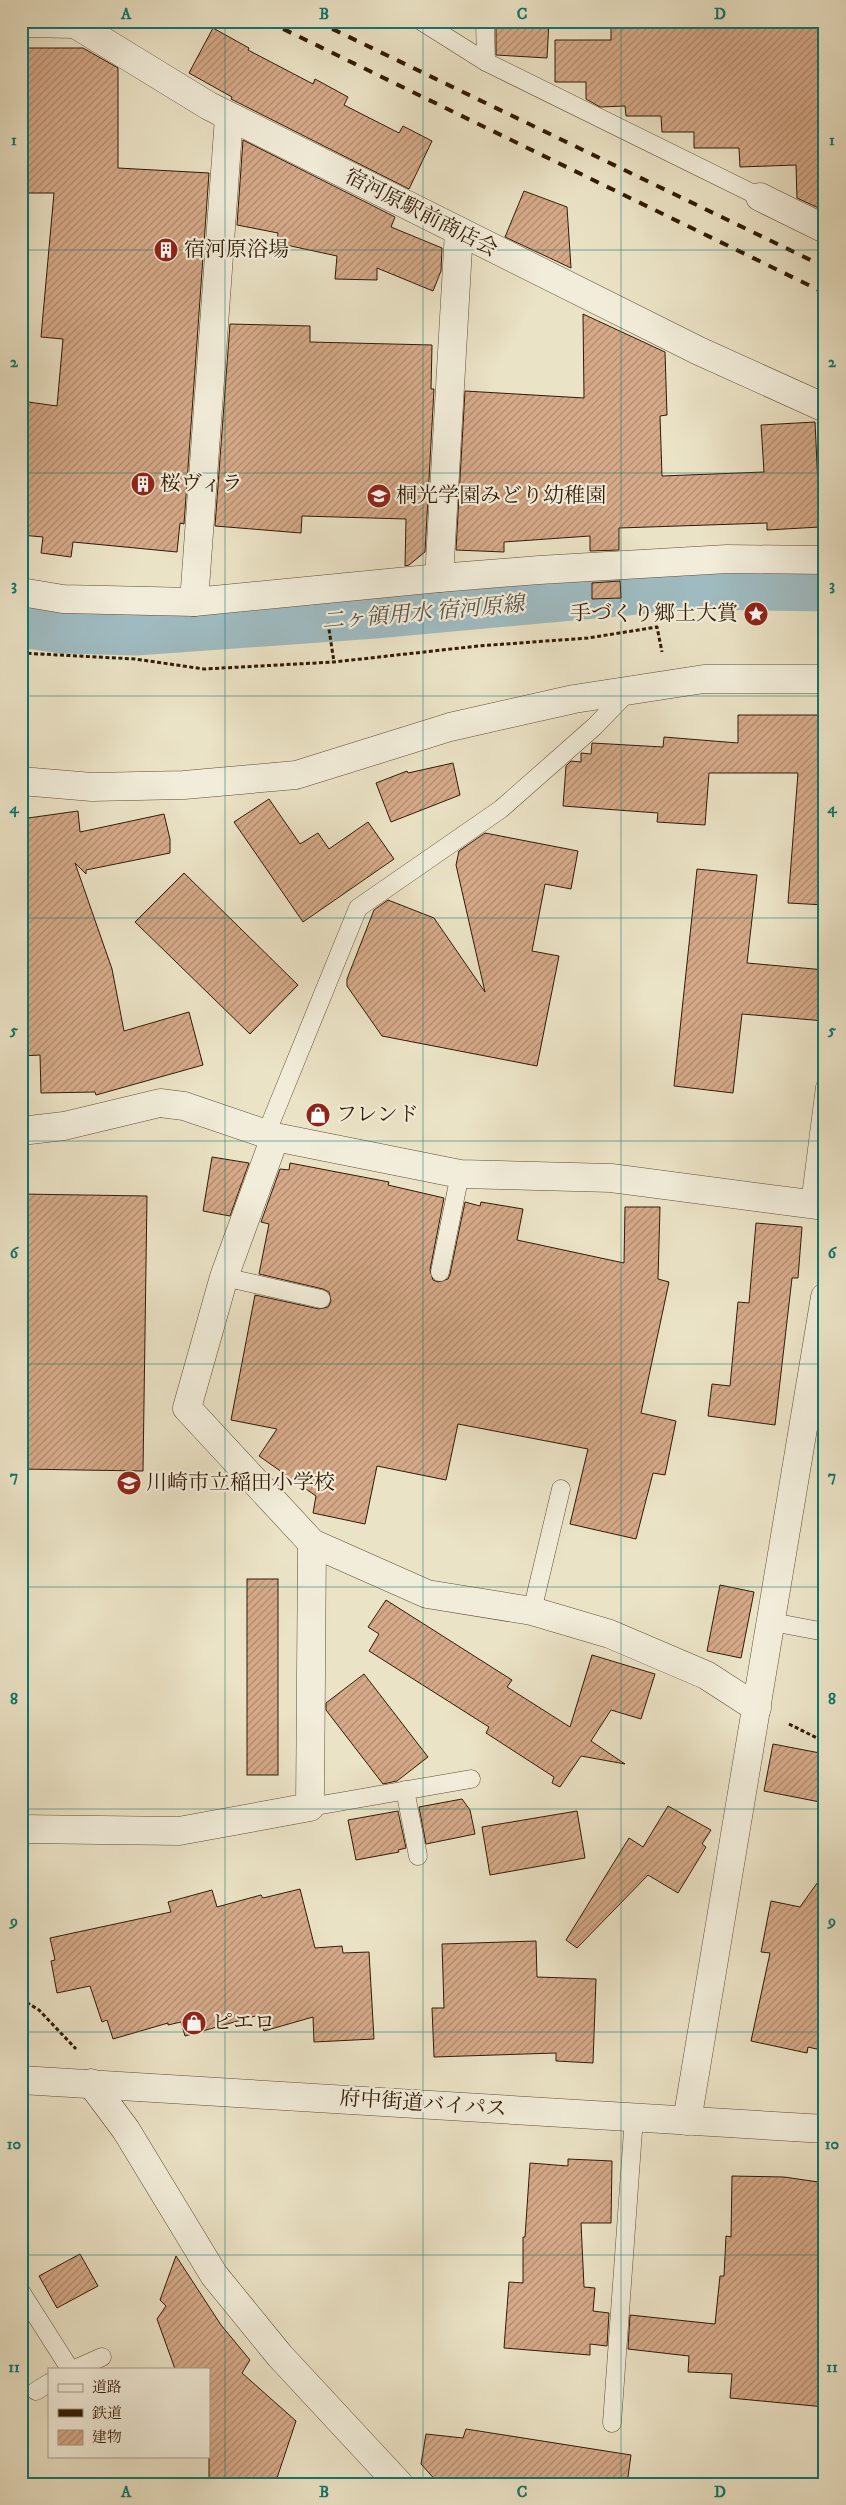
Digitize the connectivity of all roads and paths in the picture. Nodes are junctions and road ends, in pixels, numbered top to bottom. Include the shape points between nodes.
1 (421, 21) edge
2 (485, 21) edge
3 (21, 23) edge
4 (486, 62) junction
5 (229, 117) junction
6 (760, 197) joint
7 (825, 229) edge
8 (459, 231) junction
9 (825, 408) edge
10 (825, 560) edge
11 (438, 578) junction
12 (21, 592) edge
13 (194, 602) junction
14 (328, 621) dead end
15 (21, 653) edge
16 (334, 662) junction
17 (825, 679) edge
18 (668, 684) junction
19 (630, 690) junction
20 (21, 781) edge
21 (825, 1087) edge
22 (21, 1131) edge
23 (271, 1135) junction
24 (460, 1174) junction
25 (817, 1205) edge
26 (440, 1272) dead end
27 (224, 1277) junction
28 (825, 1298) edge
29 (321, 1299) dead end
30 (817, 1390) edge
31 (561, 1489) dead end
32 (312, 1543) junction
33 (532, 1611) junction
34 (772, 1622) junction
35 (825, 1632) edge
36 (757, 1708) junction
37 (471, 1780) dead end
38 (405, 1790) junction
39 (310, 1807) junction
40 (21, 1829) edge
41 (418, 1856) dead end
42 (21, 1999) edge
43 (76, 2049) dead end
44 (21, 2080) edge
45 (91, 2083) junction
46 (634, 2117) junction
47 (687, 2120) junction
48 (825, 2129) edge
49 (21, 2292) edge
50 (102, 2357) dead end
51 (69, 2368) edge
52 (77, 2368) edge
53 (612, 2423) dead end
54 (399, 2484) edge

1 - 4 lane
2 - 4 lane
3 - 5 street, 宿河原駅前商店会 via 75,24
4 - 6 lane
5 - 8 street, 宿河原駅前商店会
5 - 13 street
6 - 7 street
8 - 9 street, 宿河原駅前商店会 via 698,351
8 - 11 street
10 - 11 street via 726,559
11 - 13 street
12 - 13 street via 63,599
14 - 16 path
15 - 16 path via 135,659 204,670
16 - 18 path via 588,638 657,627
17 - 18 street via 704,678
18 - 19 street
19 - 20 street via 450,727 296,775 92,787
19 - 23 lane via 594,727 501,809 358,908
21 - 25 lane
22 - 23 street via 64,1126 160,1103 184,1106
23 - 24 street
23 - 27 street
24 - 25 street via 611,1178
24 - 26 lane
27 - 29 lane
27 - 32 street via 187,1408
28 - 30 street
30 - 34 street
31 - 33 lane
32 - 33 street via 427,1594
32 - 39 street
33 - 36 street via 610,1634 706,1675
34 - 35 lane
34 - 36 street
36 - 47 street
37 - 38 lane
38 - 39 lane
38 - 41 lane
39 - 40 street via 179,1831
42 - 43 path via 39,2010
44 - 45 street, 府中街道バイパス
45 - 46 street, 府中街道バイパス
45 - 54 street via 126,2130 214,2274 280,2356
46 - 47 street, 府中街道バイパス
46 - 53 lane
47 - 48 street, 府中街道バイパス
49 - 51 lane
50 - 52 lane

